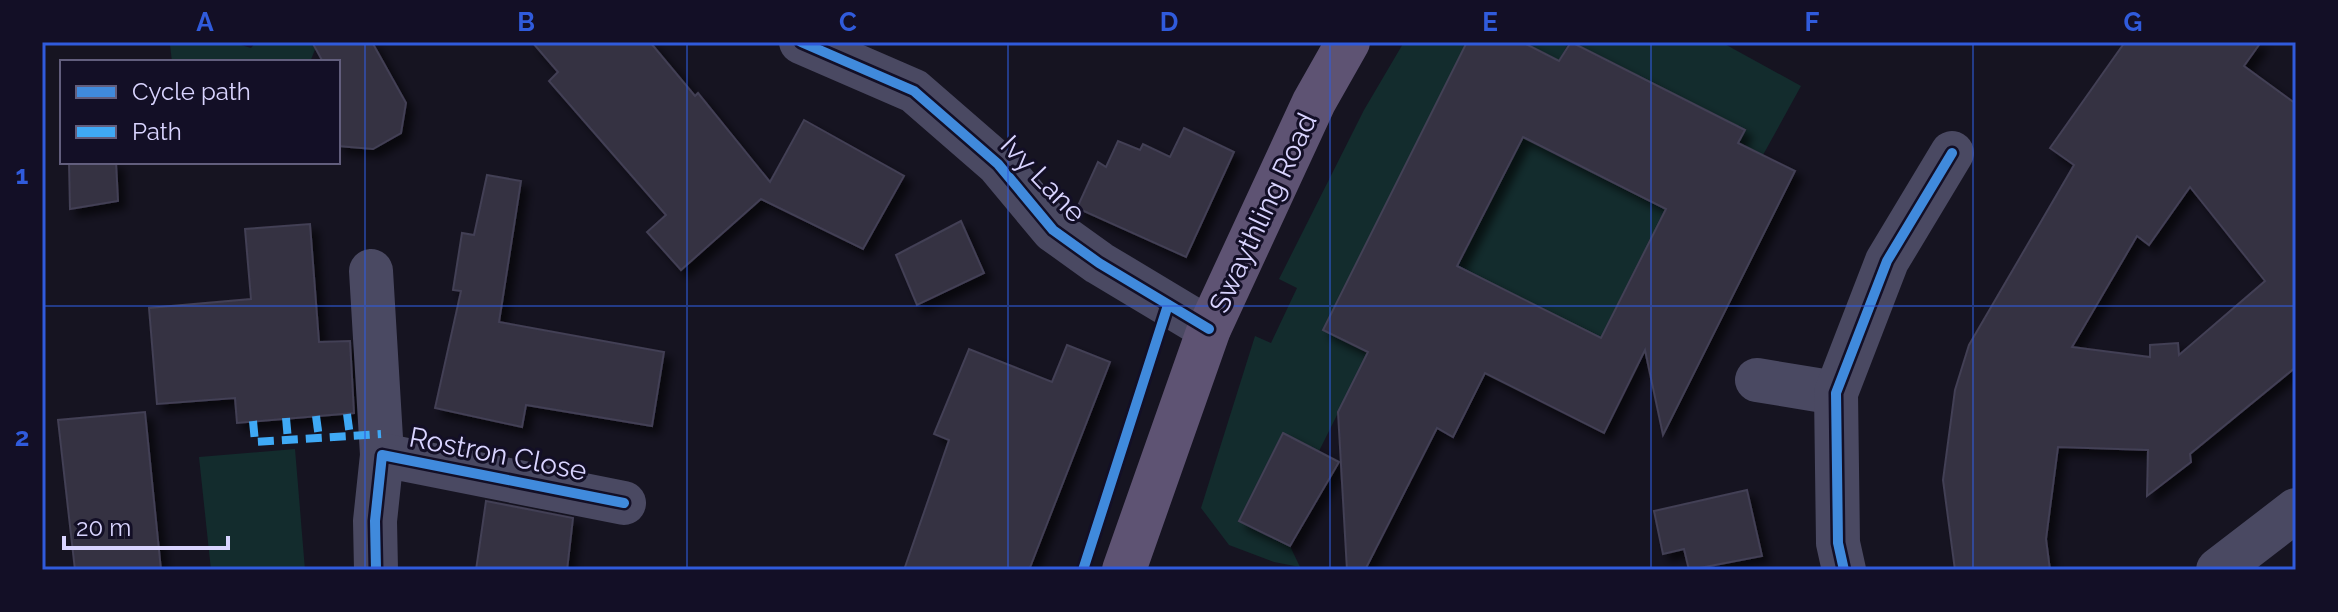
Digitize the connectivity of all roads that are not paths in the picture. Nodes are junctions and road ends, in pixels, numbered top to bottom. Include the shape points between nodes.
1 (801, 42) edge
2 (1348, 42) edge
3 (1952, 153) dead end
4 (371, 271) dead end
5 (1209, 329) junction
6 (1757, 380) dead end
7 (1836, 393) junction
8 (382, 455) junction
9 (624, 503) dead end
10 (2296, 510) edge
11 (376, 570) edge
12 (1124, 570) edge
13 (1844, 570) edge
14 (2218, 570) edge

1 - 5 street, Ivy Lane via 914,91 998,164 1053,230
2 - 5 main road, Swaythling Road via 1314,102
3 - 7 street via 1887,261
4 - 8 street, Rostron Close
5 - 12 main road, Swaythling Road
6 - 7 street
7 - 13 street via 1838,543
8 - 9 street, Rostron Close
8 - 11 street, Rostron Close
10 - 14 street

